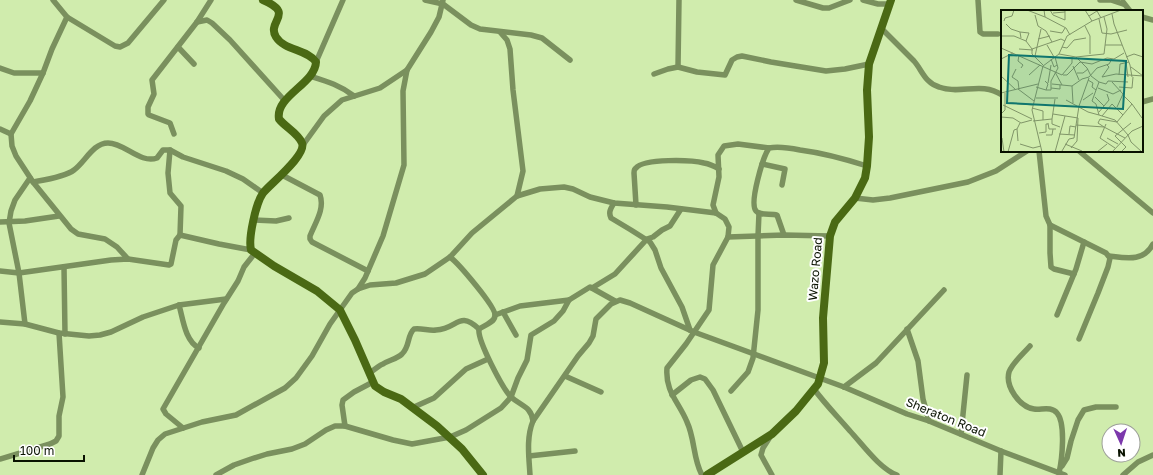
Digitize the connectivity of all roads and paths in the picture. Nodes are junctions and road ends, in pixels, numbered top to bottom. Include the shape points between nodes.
1 (53, 0) edge
2 (164, 0) edge
3 (211, 0) edge
4 (263, 0) edge
5 (343, 0) edge
6 (425, 0) edge
7 (679, 0) edge
8 (796, 0) edge
9 (850, 0) edge
10 (863, 0) edge
11 (978, 0) edge
12 (1100, 0) edge
13 (443, 2) edge
14 (890, 2) edge
15 (1123, 2) edge
16 (1129, 10) edge
17 (1143, 16) edge
18 (67, 17) junction
19 (1153, 20) edge
20 (197, 22) junction
21 (881, 28) junction
22 (500, 32) junction
23 (998, 34) dead end
24 (178, 47) junction
25 (570, 60) dead end
26 (316, 62) junction
27 (194, 64) dead end
28 (869, 64) junction
29 (678, 67) junction
30 (0, 68) edge
31 (407, 70) junction
32 (43, 73) junction
33 (654, 74) dead end
34 (310, 76) junction
35 (1001, 94) edge
36 (354, 96) junction
37 (1153, 99) edge
38 (285, 101) junction
39 (1143, 102) edge
40 (0, 129) edge
41 (11, 134) junction
42 (174, 134) dead end
43 (303, 145) junction
44 (769, 148) junction
45 (170, 150) junction
46 (1025, 152) edge
47 (1039, 152) edge
48 (1079, 152) edge
49 (762, 164) junction
50 (867, 166) junction
51 (719, 169) junction
52 (282, 175) junction
53 (31, 180) junction
54 (782, 185) dead end
55 (263, 194) junction
56 (517, 196) junction
57 (855, 198) junction
58 (614, 203) junction
59 (636, 205) junction
60 (714, 205) junction
61 (681, 209) junction
62 (707, 212) junction
63 (716, 213) junction
64 (760, 213) junction
65 (1153, 213) edge
66 (59, 216) junction
67 (289, 218) dead end
68 (254, 220) junction
69 (0, 222) edge
70 (9, 223) junction
71 (1050, 225) junction
72 (180, 235) junction
73 (784, 235) junction
74 (758, 236) junction
75 (830, 236) junction
76 (728, 237) junction
77 (650, 239) junction
78 (1084, 242) junction
79 (1153, 244) edge
80 (253, 251) junction
81 (1109, 256) junction
82 (450, 257) junction
83 (128, 259) junction
84 (64, 267) junction
85 (0, 271) edge
86 (368, 271) junction
87 (19, 273) junction
88 (1074, 274) junction
89 (358, 288) junction
90 (592, 288) junction
91 (944, 290) dead end
92 (226, 299) junction
93 (569, 300) junction
94 (615, 301) junction
95 (179, 305) junction
96 (340, 310) junction
97 (503, 312) junction
98 (495, 315) junction
99 (1057, 315) dead end
100 (0, 322) edge
101 (25, 324) junction
102 (907, 328) junction
103 (478, 330) junction
104 (692, 331) junction
105 (62, 333) junction
106 (516, 335) dead end
107 (1079, 338) dead end
108 (1030, 346) dead end
109 (199, 348) junction
110 (754, 353) junction
111 (488, 359) junction
112 (370, 373) junction
113 (967, 375) dead end
114 (565, 376) junction
115 (820, 378) junction
116 (373, 382) junction
117 (844, 387) junction
118 (814, 390) junction
119 (731, 391) dead end
120 (601, 392) dead end
121 (672, 395) junction
122 (511, 396) junction
123 (414, 407) junction
124 (1116, 407) dead end
125 (929, 421) junction
126 (533, 422) junction
127 (345, 426) junction
128 (183, 428) junction
129 (772, 434) junction
130 (961, 434) junction
131 (450, 437) junction
132 (575, 451) dead end
133 (1001, 451) junction
134 (743, 452) junction
135 (1153, 455) edge
136 (529, 456) junction
137 (1, 457) edge
138 (1047, 472) edge
139 (1061, 472) edge
140 (711, 474) edge
141 (142, 475) edge
142 (216, 475) edge
143 (483, 475) edge
144 (530, 475) edge
145 (702, 475) edge
146 (772, 475) edge
147 (895, 475) edge
148 (1000, 475) edge
149 (1123, 475) edge

1 - 18 street
2 - 18 street via 123,47 115,46
3 - 20 street
4 - 26 street via 278,8 274,32 276,37
5 - 26 street
6 - 13 street
7 - 29 street
8 - 9 street via 829,8
10 - 14 street via 878,4
11 - 23 street via 980,32
12 - 15 street
13 - 22 street via 471,25
13 - 31 street via 439,17
14 - 21 street, Wazo Road
15 - 16 street
17 - 19 street
18 - 32 street
20 - 24 street
20 - 38 street via 207,20 212,23
21 - 28 street, Wazo Road
21 - 35 street via 932,84 962,90 985,88
22 - 25 street via 539,36
22 - 56 street via 510,49 523,163
24 - 27 street
24 - 42 street via 152,80 154,94 147,109 149,115 170,123
26 - 34 street
28 - 29 street via 826,71 742,56 732,60 725,75
28 - 50 street, Wazo Road
29 - 33 street
30 - 32 street via 14,73
31 - 36 street via 380,88
31 - 86 street via 403,90 404,165 383,236
32 - 41 street
34 - 36 street via 334,84
34 - 38 street
36 - 43 street via 342,100 324,116
37 - 39 street
38 - 43 street via 279,110 278,119
40 - 41 street
41 - 53 street via 16,156
43 - 52 street via 297,158
44 - 49 street
44 - 50 street via 816,152
44 - 51 street via 725,145 718,154
45 - 53 street via 163,150 157,158 146,160 107,143 95,148 73,171
45 - 55 street via 226,171
45 - 72 street via 168,182 170,193 181,206
46 - 57 street via 996,171 968,182 890,198
47 - 71 street via 1044,204
48 - 65 street
49 - 54 street via 785,169
49 - 64 street via 754,195 755,208
50 - 57 street, Wazo Road via 865,178
51 - 59 street via 708,164 671,160 637,166 634,169
51 - 60 street
52 - 55 street
52 - 86 street via 320,195 321,209 310,240
53 - 66 street
53 - 70 street via 15,200
55 - 68 street
56 - 58 street via 540,189 564,187
56 - 82 street via 472,233
57 - 75 street, Wazo Road via 835,222
58 - 59 street
58 - 77 street via 609,215 611,218
59 - 61 street
60 - 62 street
60 - 63 street
61 - 62 street
61 - 77 street via 670,226
62 - 63 street
63 - 76 street via 725,219 729,227
64 - 73 street via 777,215
64 - 74 street
66 - 70 street
66 - 83 street via 78,234 105,239
67 - 68 street
68 - 80 street via 250,237
69 - 70 street
70 - 87 street
71 - 78 street
71 - 88 street via 1051,266
72 - 80 street
72 - 83 street via 176,240 170,265
73 - 74 street
73 - 75 street
74 - 76 street
74 - 110 street via 758,310
75 - 115 street, Wazo Road via 823,318 824,363
76 - 104 street via 713,265 709,310
77 - 90 street via 615,274
77 - 104 street via 661,268 682,306
78 - 81 street
78 - 88 street
79 - 81 street via 1146,253 1131,259
80 - 92 street
80 - 96 street via 317,291
81 - 107 street via 1106,274
82 - 89 street via 425,274 412,279
82 - 98 street via 488,300
83 - 84 street
84 - 87 street
84 - 105 street
85 - 87 street
86 - 89 street
87 - 101 street
88 - 99 street
89 - 96 street
90 - 93 street via 588,287
90 - 94 street, Sheraton Road
91 - 102 street
92 - 95 street
92 - 109 street
93 - 97 street via 520,306
93 - 122 street via 554,321 531,335 527,360
94 - 104 street, Sheraton Road via 630,303
94 - 114 street via 596,320 593,336
95 - 105 street via 100,335
95 - 109 street via 188,336
96 - 112 street
96 - 128 street via 306,367 285,388 236,415
97 - 98 street
97 - 106 street
98 - 103 street
100 - 101 street
101 - 105 street
102 - 117 street via 876,363
102 - 125 street via 918,361
103 - 111 street
103 - 112 street via 471,322 464,320 435,330 414,329 403,354 381,364
104 - 110 street, Sheraton Road
104 - 121 street via 667,368 667,381
105 - 137 street via 63,385 59,436 50,444
108 - 139 street via 1011,368 1010,384 1014,396 1024,404 1034,409 1052,409 1061,418
109 - 128 street via 163,409
110 - 115 street, Sheraton Road
110 - 119 street via 748,372
111 - 122 street
111 - 123 street via 466,369 434,398
112 - 116 street
113 - 130 street
114 - 120 street
114 - 126 street
115 - 117 street, Sheraton Road
115 - 118 street, Wazo Road
116 - 123 street via 378,389
116 - 127 street via 343,400
117 - 125 street, Sheraton Road
118 - 129 street, Wazo Road
118 - 147 street via 873,456
121 - 134 street via 691,380 705,379 713,390
121 - 145 street via 687,422 695,451 696,466
122 - 126 street via 526,407
122 - 131 street via 501,408 478,424
123 - 131 street
124 - 139 street via 1084,410 1078,420
125 - 130 street, Sheraton Road
126 - 136 street via 529,430
127 - 131 street via 412,444
127 - 142 street via 335,426 305,444 251,459
128 - 141 street via 165,434 158,440 152,448
129 - 134 street, Wazo Road
129 - 146 street via 761,455
130 - 133 street, Sheraton Road
131 - 143 street
132 - 136 street
133 - 138 street, Sheraton Road
133 - 148 street
134 - 140 street, Wazo Road
135 - 149 street via 1138,462
136 - 144 street
138 - 139 street, Sheraton Road

